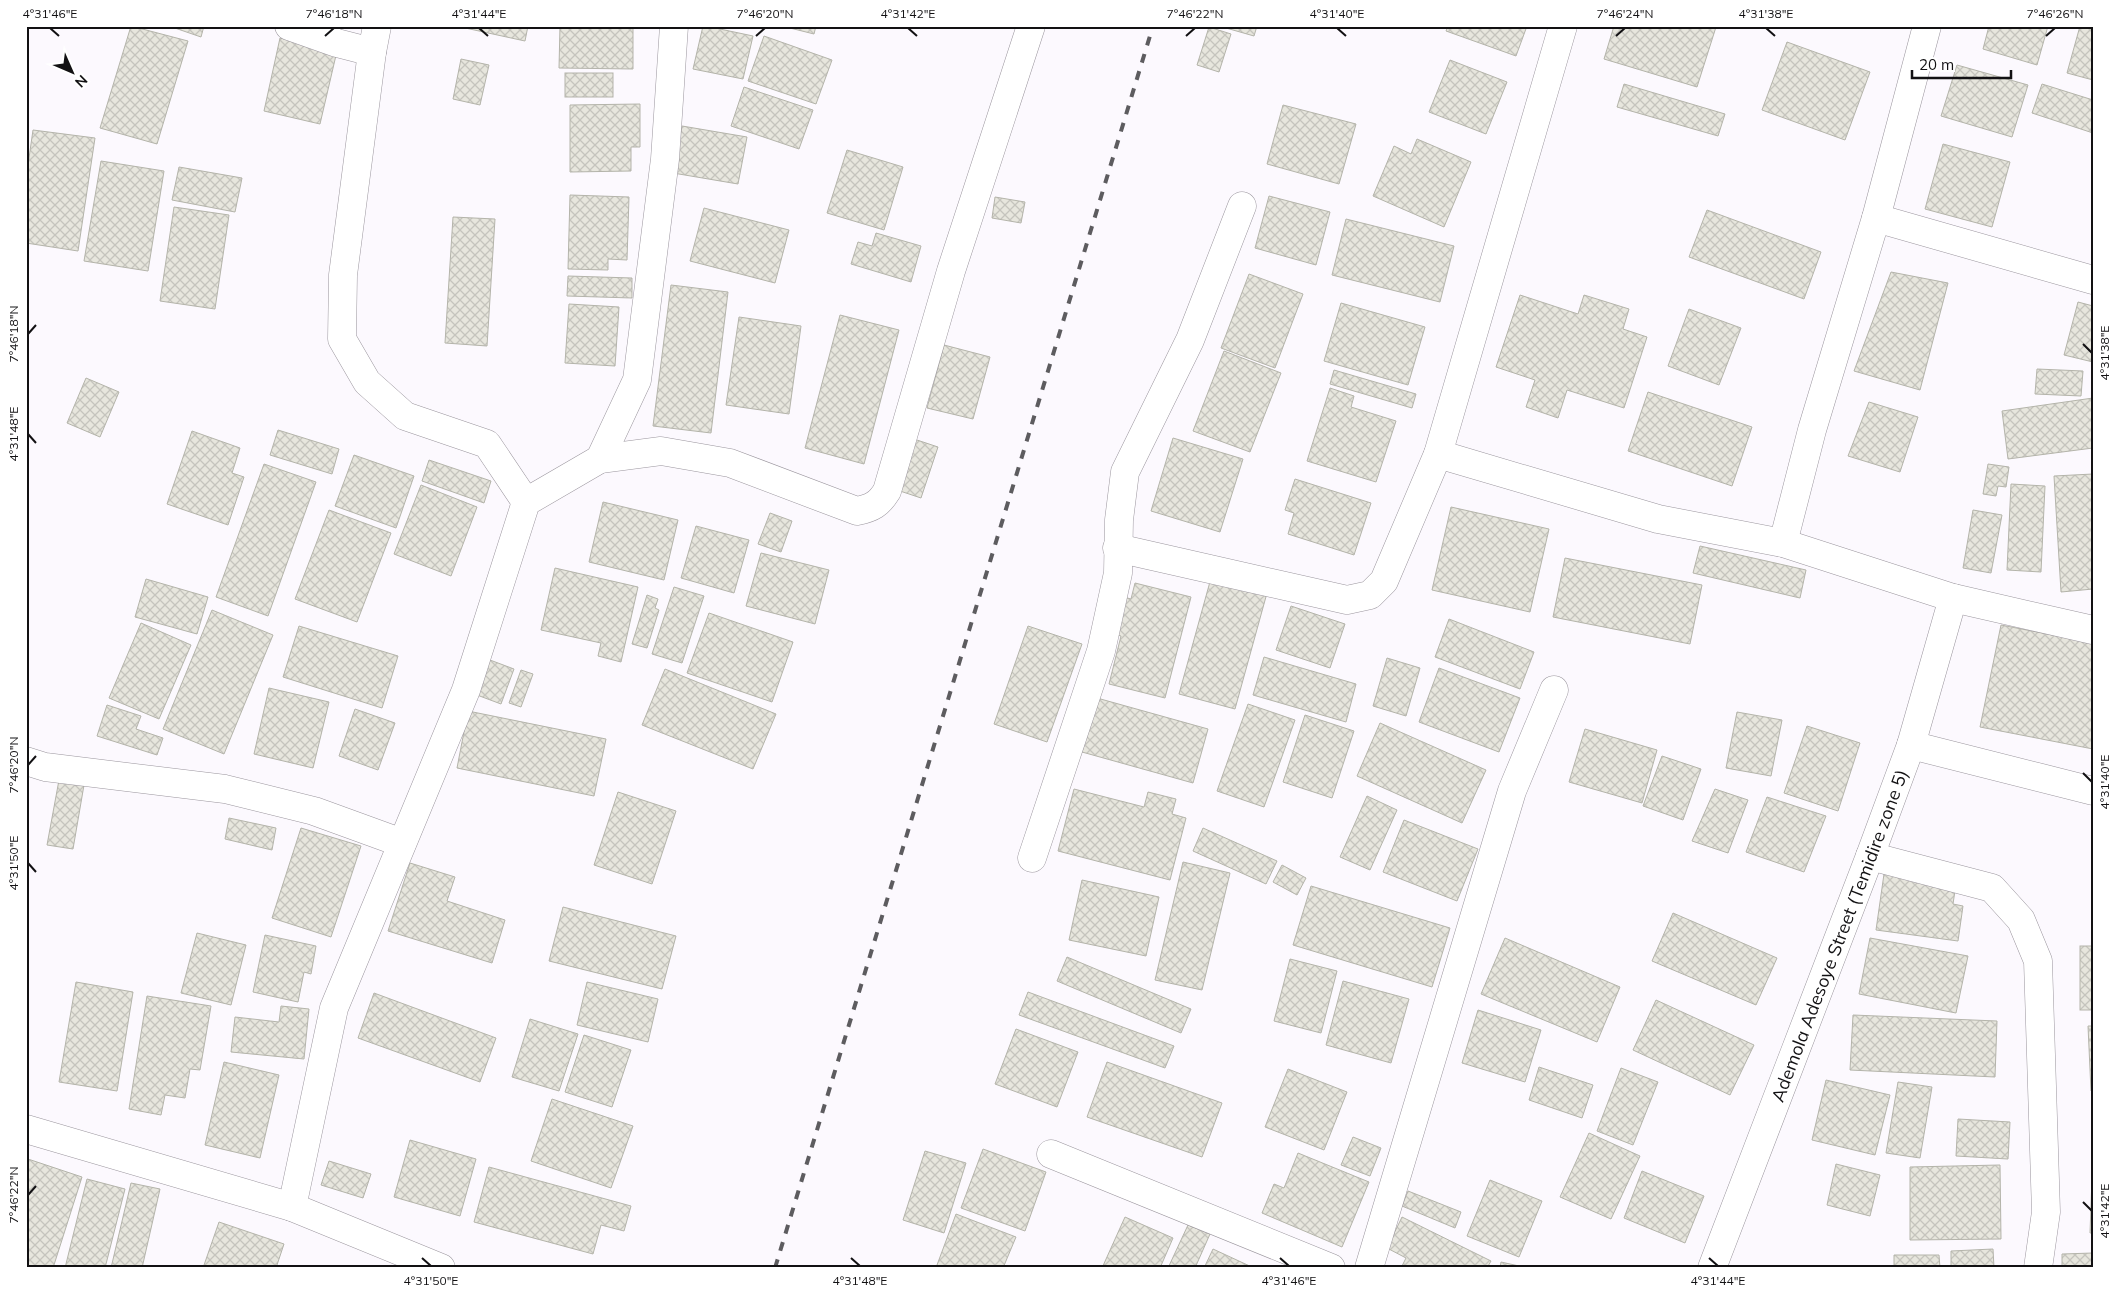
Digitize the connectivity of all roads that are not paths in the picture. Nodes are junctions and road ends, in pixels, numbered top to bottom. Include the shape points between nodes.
1 (290, 26) edge
2 (674, 26) edge
3 (1031, 26) edge
4 (1563, 26) edge
5 (1927, 26) edge
6 (374, 39) edge
7 (1242, 206) dead end
8 (1876, 218) junction
9 (2093, 280) edge
10 (1438, 454) junction
11 (600, 459) junction
12 (526, 502) junction
13 (1783, 543) junction
14 (1117, 548) junction
15 (1953, 598) junction
16 (2093, 630) edge
17 (1554, 690) dead end
18 (1911, 745) junction
19 (26, 761) edge
20 (2093, 791) edge
21 (402, 843) junction
22 (1870, 856) junction
23 (1032, 858) dead end
24 (26, 1129) edge
25 (1051, 1154) dead end
26 (292, 1206) junction
27 (441, 1268) edge
28 (1331, 1268) edge
29 (1369, 1268) edge
30 (1712, 1268) edge
31 (2038, 1268) edge

1 - 6 street via 336,43
2 - 11 street via 665,159 637,380
3 - 11 street via 951,271 887,491 880,502 857,511 730,463 661,451
4 - 10 street
5 - 8 street
6 - 12 street via 343,275 342,339 367,382 405,416 487,444
7 - 14 street via 1190,340 1125,472
8 - 9 street
8 - 13 street via 1812,430
10 - 13 street via 1658,519
10 - 14 street via 1384,581 1370,595 1347,600
11 - 12 street
12 - 21 street via 466,690
13 - 15 street
14 - 23 street via 1118,573 1101,651
15 - 16 street
15 - 18 street, Ademola Adesoye Street (Temidire zone 5)
17 - 29 street via 1512,791
18 - 20 street
18 - 22 street, Ademola Adesoye Street (Temidire zone 5)
19 - 21 street via 55,768 225,789 314,811
21 - 26 street via 334,1008
22 - 30 street, Ademola Adesoye Street (Temidire zone 5)
22 - 31 street via 1992,888 2021,920 2038,961 2046,1212
24 - 26 street
25 - 28 street
26 - 27 street

